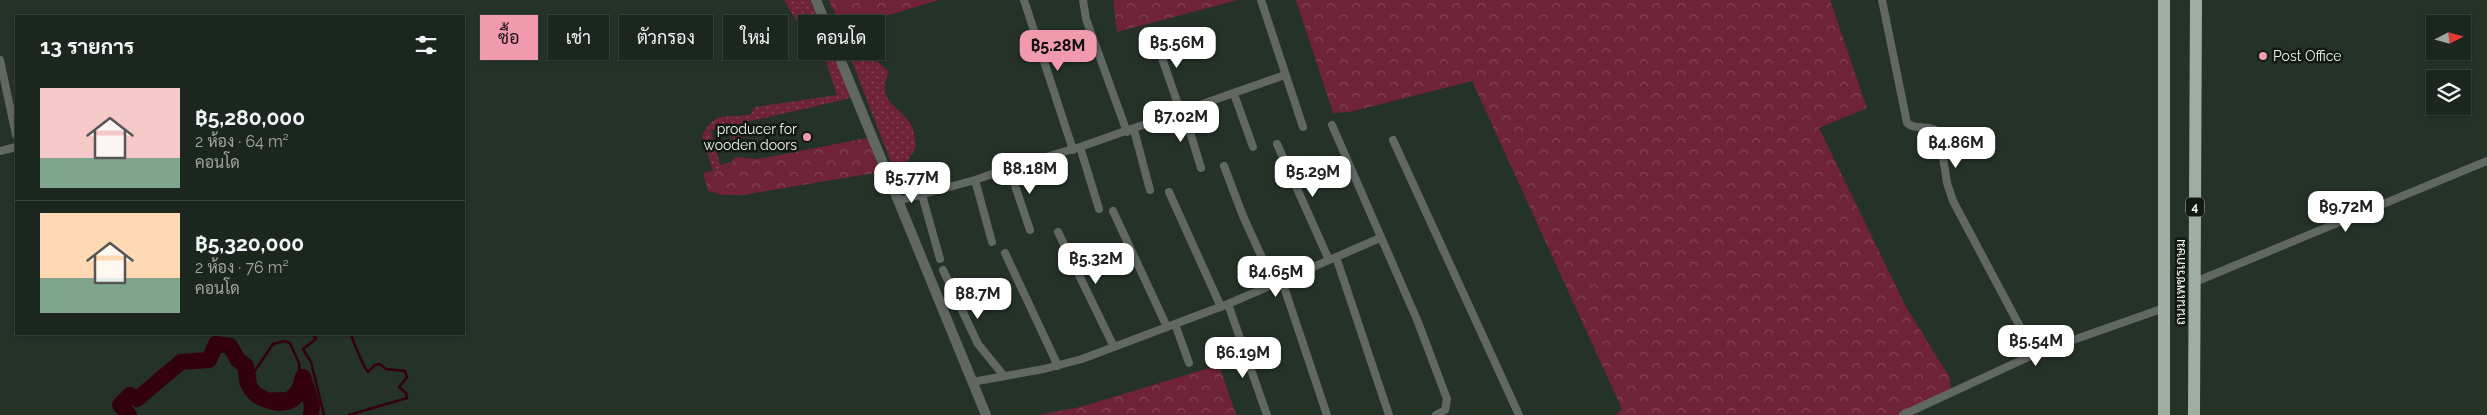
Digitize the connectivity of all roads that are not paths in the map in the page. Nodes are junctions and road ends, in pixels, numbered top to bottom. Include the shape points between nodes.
1 (816, 0) edge
2 (1024, 0) edge
3 (1083, 0) edge
4 (1261, 0) edge
5 (1882, 0) edge
6 (2164, 0) edge
7 (2196, 0) edge
8 (1153, 32) dead end
9 (0, 60) edge
10 (1284, 75) junction
11 (1234, 94) junction
12 (1182, 112) junction
13 (1332, 125) dead end
14 (1303, 127) dead end
15 (15, 130) edge
16 (1130, 131) junction
17 (1393, 140) dead end
18 (1277, 144) dead end
19 (15, 147) edge
20 (1253, 147) dead end
21 (1076, 148) junction
22 (0, 152) edge
23 (2487, 161) edge
24 (1224, 166) dead end
25 (1009, 168) junction
26 (1200, 168) dead end
27 (975, 180) junction
28 (1150, 190) dead end
29 (1169, 192) dead end
30 (922, 195) junction
31 (898, 201) junction
32 (1099, 209) dead end
33 (1113, 211) dead end
34 (1030, 230) dead end
35 (1058, 232) dead end
36 (1380, 238) junction
37 (992, 242) dead end
38 (1005, 252) dead end
39 (940, 259) dead end
40 (1332, 259) junction
41 (943, 270) dead end
42 (1282, 281) junction
43 (2195, 282) junction
44 (1274, 284) junction
45 (1224, 306) junction
46 (2164, 308) junction
47 (1171, 326) junction
48 (1114, 348) junction
49 (2039, 352) junction
50 (1189, 362) dead end
51 (1058, 366) junction
52 (1004, 376) junction
53 (972, 382) junction
54 (986, 415) edge
55 (1267, 415) edge
56 (1327, 415) edge
57 (1389, 415) edge
58 (1436, 415) edge
59 (1519, 415) edge
60 (1903, 415) edge
61 (2164, 415) edge
62 (2194, 415) edge

1 - 31 street
2 - 21 street
3 - 16 street via 1086,19
4 - 10 street
5 - 49 street via 1907,122 1912,127 1939,132 1953,201 2008,307 2026,338
6 - 46 highway, ถนนเพชรเกษม
7 - 43 highway, ถนนเพชรเกษม / 4
8 - 12 street
9 - 15 street
10 - 11 street
10 - 14 street
11 - 12 street
11 - 20 street
12 - 16 street
12 - 26 street
13 - 36 street
16 - 21 street
16 - 28 street
17 - 59 street
18 - 40 street
19 - 22 street
21 - 25 street
21 - 32 street
23 - 43 street
24 - 44 street
25 - 27 street
25 - 34 street
27 - 30 street
27 - 37 street
29 - 45 street
30 - 31 street
30 - 39 street
31 - 53 street
33 - 47 street
35 - 48 street
36 - 40 street
36 - 58 street via 1418,322 1447,399 1445,410
38 - 51 street
40 - 42 street
40 - 57 street
41 - 52 street via 978,344
42 - 44 street
42 - 56 street
43 - 62 highway, ถนนเพชรเกษม / 4
44 - 45 street
45 - 47 street
45 - 55 street
46 - 49 street
46 - 61 highway, ถนนเพชรเกษม
47 - 48 street
47 - 50 street
48 - 51 street
49 - 60 street
51 - 52 street
52 - 53 street
53 - 54 street

